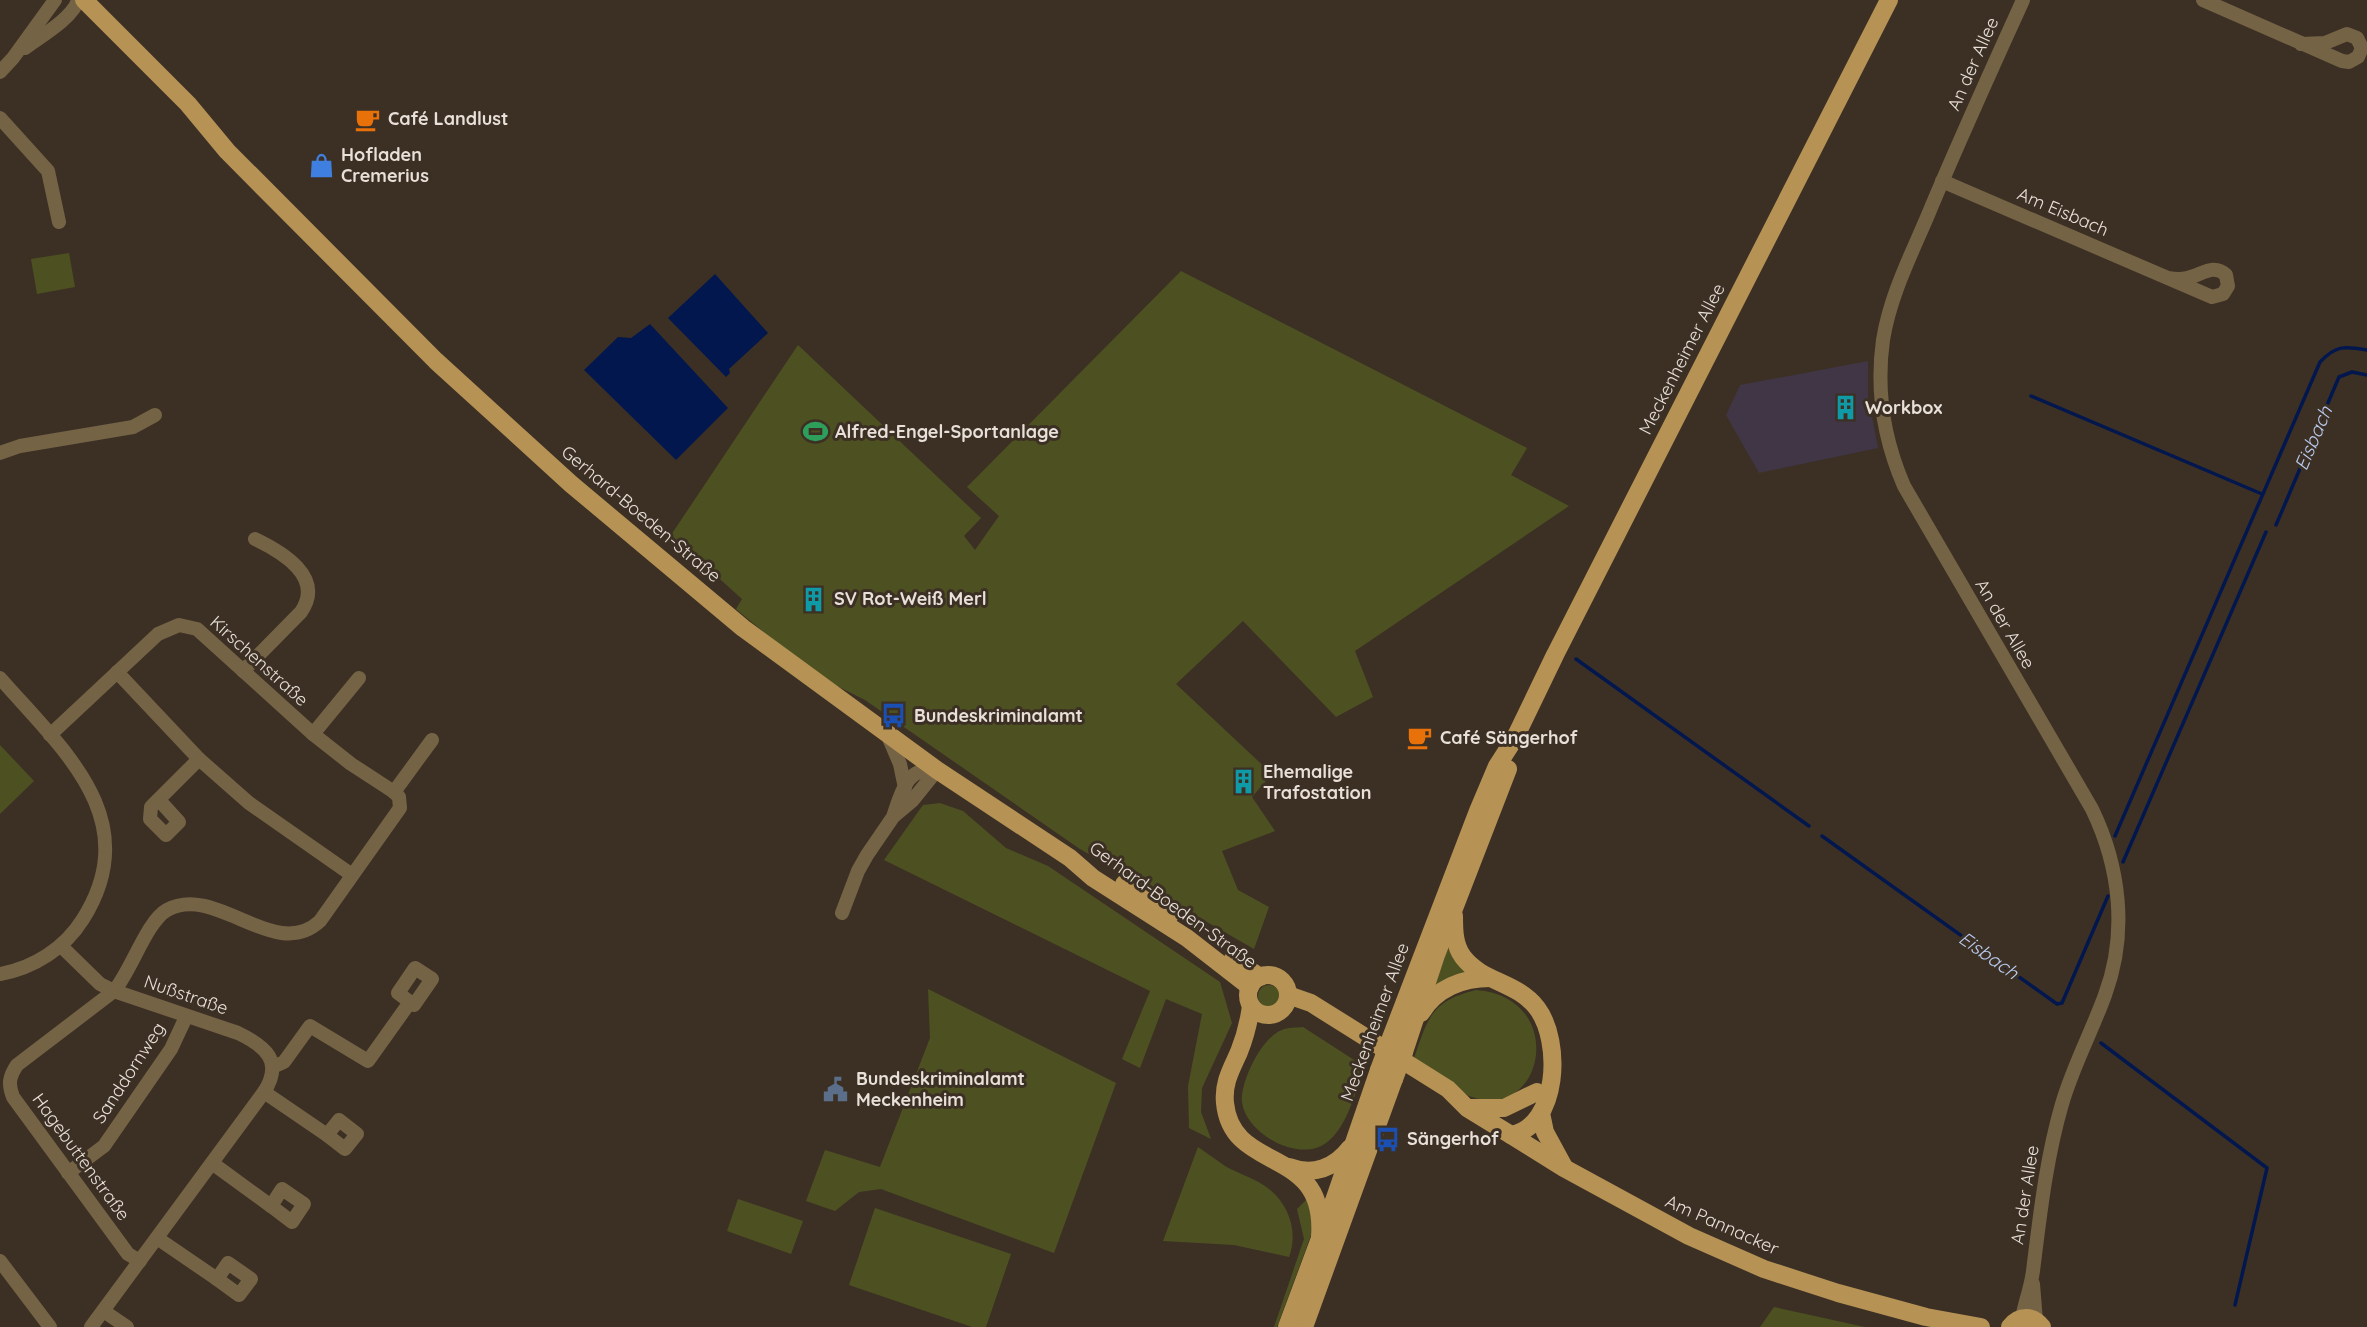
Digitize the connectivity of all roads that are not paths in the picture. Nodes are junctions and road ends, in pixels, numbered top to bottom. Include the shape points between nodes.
1 (55, 0) edge
2 (1889, 0) edge
3 (2023, 0) edge
4 (2203, 0) edge
5 (77, 2) edge
6 (2301, 44) dead end
7 (13, 58) junction
8 (0, 72) edge
9 (0, 118) edge
10 (1942, 181) junction
11 (59, 222) dead end
12 (2168, 278) dead end
13 (155, 415) dead end
14 (0, 453) edge
15 (255, 539) dead end
16 (243, 671) junction
17 (117, 672) junction
18 (0, 678) edge
19 (359, 678) dead end
20 (313, 734) junction
21 (50, 735) junction
22 (888, 736) junction
23 (1516, 738) junction
24 (432, 740) dead end
25 (199, 759) junction
26 (937, 770) junction
27 (905, 788) junction
28 (394, 792) junction
29 (159, 800) dead end
30 (893, 817) junction
31 (352, 875) junction
32 (1454, 906) junction
33 (842, 913) dead end
34 (61, 946) junction
35 (0, 974) edge
36 (1490, 978) junction
37 (1255, 982) junction
38 (114, 991) junction
39 (410, 1002) dead end
40 (1251, 1006) junction
41 (1281, 1006) junction
42 (186, 1017) junction
43 (1401, 1044) junction
44 (1238, 1053) junction
45 (1552, 1060) junction
46 (273, 1067) junction
47 (1387, 1074) junction
48 (264, 1092) junction
49 (1537, 1092) junction
50 (1467, 1108) junction
51 (1541, 1113) junction
52 (327, 1135) dead end
53 (1511, 1135) junction
54 (1352, 1145) junction
55 (212, 1163) junction
56 (1286, 1166) junction
57 (1564, 1168) junction
58 (68, 1173) junction
59 (271, 1206) dead end
60 (1320, 1237) junction
61 (158, 1238) junction
62 (0, 1261) edge
63 (140, 1261) junction
64 (217, 1279) dead end
65 (105, 1311) junction
66 (2028, 1323) edge
67 (50, 1327) edge
68 (91, 1327) edge
69 (127, 1327) edge
70 (1287, 1327) edge
71 (1304, 1327) edge
72 (1981, 1327) edge

1 - 7 street
2 - 23 main road, Meckenheimer Allee
3 - 10 street, An der Allee
4 - 6 street
5 - 7 street
5 - 22 main road, Gerhard-Boeden-Straße via 188,104 227,151 436,361 571,484 743,628
7 - 8 street
9 - 11 street via 48,171
10 - 12 street, Am Eisbach
10 - 66 street, An der Allee via 1887,319 1880,392 1889,442 1896,469 1917,510 2092,809 2112,861 2119,896 2118,941 2110,978 2062,1103 2044,1183
13 - 14 street via 133,427
15 - 16 street via 281,552 304,577 309,592 301,612
16 - 17 street, Kirschenstraße via 197,629 179,625 158,634
16 - 20 street, Kirschenstraße
17 - 21 street, Kirschenstraße
17 - 25 street
18 - 21 street
19 - 20 street, Kirschenstraße
20 - 28 street, Kirschenstraße
21 - 34 street via 85,779 100,811 105,836 98,892 78,928
22 - 26 main road, Gerhard-Boeden-Straße
22 - 27 street
23 - 32 main road, Meckenheimer Allee via 1511,762
23 - 43 main road, Meckenheimer Allee via 1497,766 1478,811
24 - 28 street
25 - 29 street
25 - 31 street via 249,803
26 - 27 street via 917,771
26 - 30 street
26 - 37 main road, Gerhard-Boeden-Straße via 1070,858 1099,869 1151,900
27 - 30 street
28 - 31 street via 400,808
30 - 33 street via 858,871
31 - 38 street via 320,920 298,933 286,934 190,904 166,910
32 - 36 main road via 1460,952
32 - 43 main road, Meckenheimer Allee
34 - 35 street via 26,967
34 - 38 street, Nußstraße via 100,984
36 - 43 main road via 1464,981 1436,996
36 - 45 main road via 1518,989 1537,1008 1549,1030
37 - 40 main road, Gerhard-Boeden-Straße via 1248,997
37 - 41 main road, Gerhard-Boeden-Straße via 1276,977 1283,982
38 - 42 street, Nußstraße
38 - 58 street, Hagebuttenstraße via 17,1065 9,1079 13,1097
39 - 46 street via 368,1061 310,1026 284,1062
40 - 41 main road via 1261,1014
40 - 44 main road, Gerhard-Boeden-Straße
41 - 44 main road
41 - 50 main road, Am Pannacker via 1309,1014 1443,1100
42 - 46 street, Nußstraße via 256,1041
42 - 58 street, Sanddornweg via 172,1049 104,1146
43 - 47 main road, Meckenheimer Allee, bridge
44 - 56 main road via 1225,1085 1228,1116 1247,1145
45 - 49 main road
45 - 51 main road
46 - 48 street
47 - 54 main road, Meckenheimer Allee
47 - 71 main road, Meckenheimer Allee
48 - 52 street
48 - 55 street
49 - 50 main road via 1504,1108
49 - 53 main road
50 - 53 main road, Am Pannacker
51 - 53 main road via 1527,1130
51 - 57 main road via 1547,1138
53 - 57 main road, Am Pannacker
54 - 56 main road via 1326,1168 1308,1171
54 - 60 main road, Meckenheimer Allee
55 - 59 street
55 - 61 street
56 - 60 main road via 1312,1191 1321,1222
57 - 72 main road, Am Pannacker via 1652,1218 1764,1269 1926,1317
58 - 63 street, Hagebuttenstraße via 128,1254
60 - 70 main road, Meckenheimer Allee
61 - 63 street
61 - 64 street
62 - 67 street
63 - 65 street
65 - 68 street
65 - 69 street

